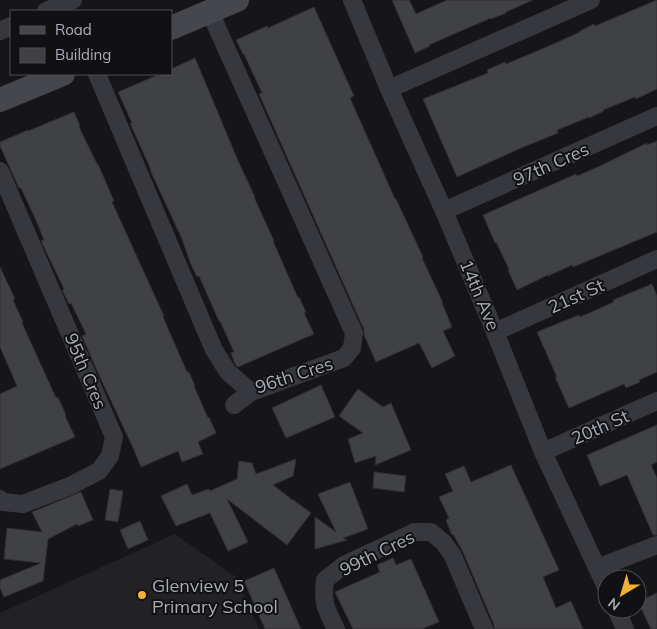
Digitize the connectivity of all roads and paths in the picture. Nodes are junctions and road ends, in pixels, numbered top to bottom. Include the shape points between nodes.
1 (237, 0) edge
2 (352, 0) edge
3 (591, 0) edge
4 (67, 1) edge
5 (48, 10) edge
6 (210, 12) junction
7 (172, 28) edge
8 (61, 75) edge
9 (97, 75) edge
10 (389, 88) junction
11 (0, 100) edge
12 (657, 116) edge
13 (0, 171) edge
14 (444, 211) junction
15 (657, 259) edge
16 (495, 332) junction
17 (251, 392) junction
18 (657, 401) edge
19 (234, 405) dead end
20 (543, 452) junction
21 (0, 499) edge
22 (657, 545) edge
23 (597, 568) joint
24 (336, 629) edge
25 (484, 629) edge

1 - 6 street
2 - 10 street, 14th Ave
3 - 10 street
4 - 5 street
6 - 7 street
6 - 17 street, 96th Cres via 354,333 352,348 344,358
8 - 11 street
9 - 17 street, 96th Cres via 214,350 228,372
10 - 14 street, 14th Ave
12 - 14 street, 97th Cres
13 - 21 street, 95th Cres via 114,437 110,456 99,471 23,504
14 - 16 street, 14th Ave
15 - 16 street, 21st St
16 - 20 street, 14th Ave
17 - 19 street
18 - 20 street, 20th St
20 - 23 street, 14th Ave
22 - 23 street
24 - 25 street, 99th Cres via 326,608 326,580 344,565 415,532 431,532 453,556

